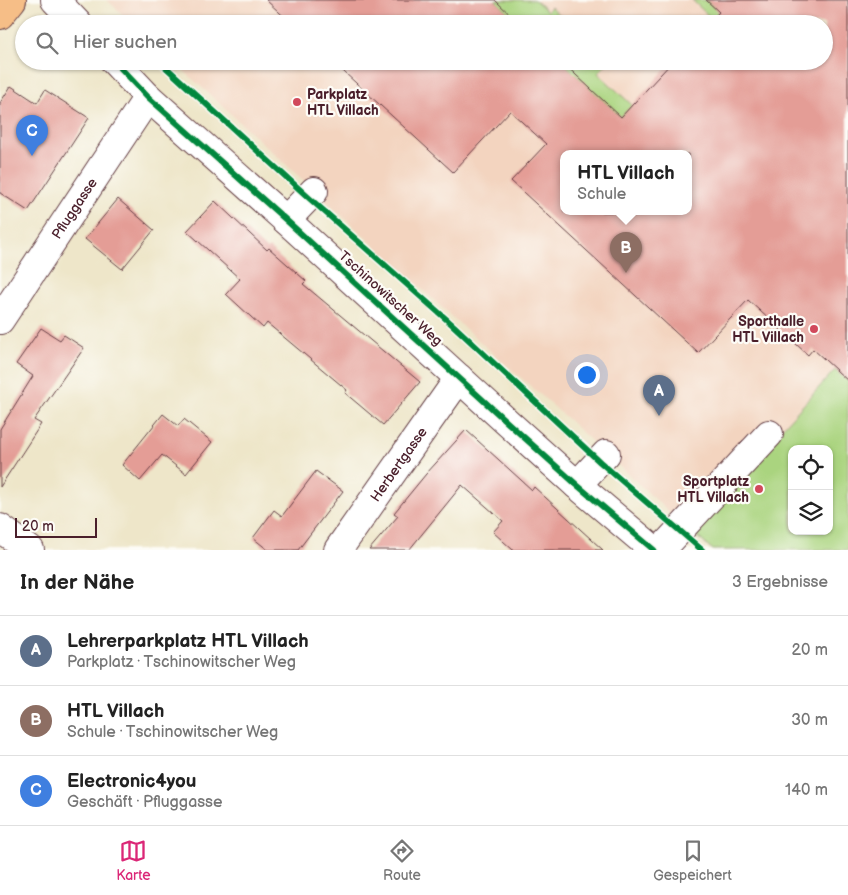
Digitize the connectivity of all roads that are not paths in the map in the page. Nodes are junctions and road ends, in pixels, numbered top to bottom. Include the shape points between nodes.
1 (12, 0) edge
2 (55, 0) edge
3 (0, 15) edge
4 (69, 15) edge
5 (122, 70) edge
6 (148, 97) junction
7 (314, 191) dead end
8 (286, 220) junction
9 (0, 320) edge
10 (459, 378) junction
11 (769, 434) dead end
12 (606, 454) dead end
13 (577, 485) junction
14 (0, 528) edge
15 (30, 550) edge
16 (338, 550) edge
17 (654, 550) edge
18 (661, 550) edge

1 - 3 main road
2 - 4 street
5 - 6 street, Tschinowitscher Weg
6 - 8 street, Tschinowitscher Weg
6 - 9 street, Pfluggasse
7 - 8 street
8 - 10 street, Tschinowitscher Weg
10 - 13 street, Tschinowitscher Weg
10 - 16 street, Herbertgasse
11 - 18 street
12 - 13 street
13 - 17 street, Tschinowitscher Weg
14 - 15 street

